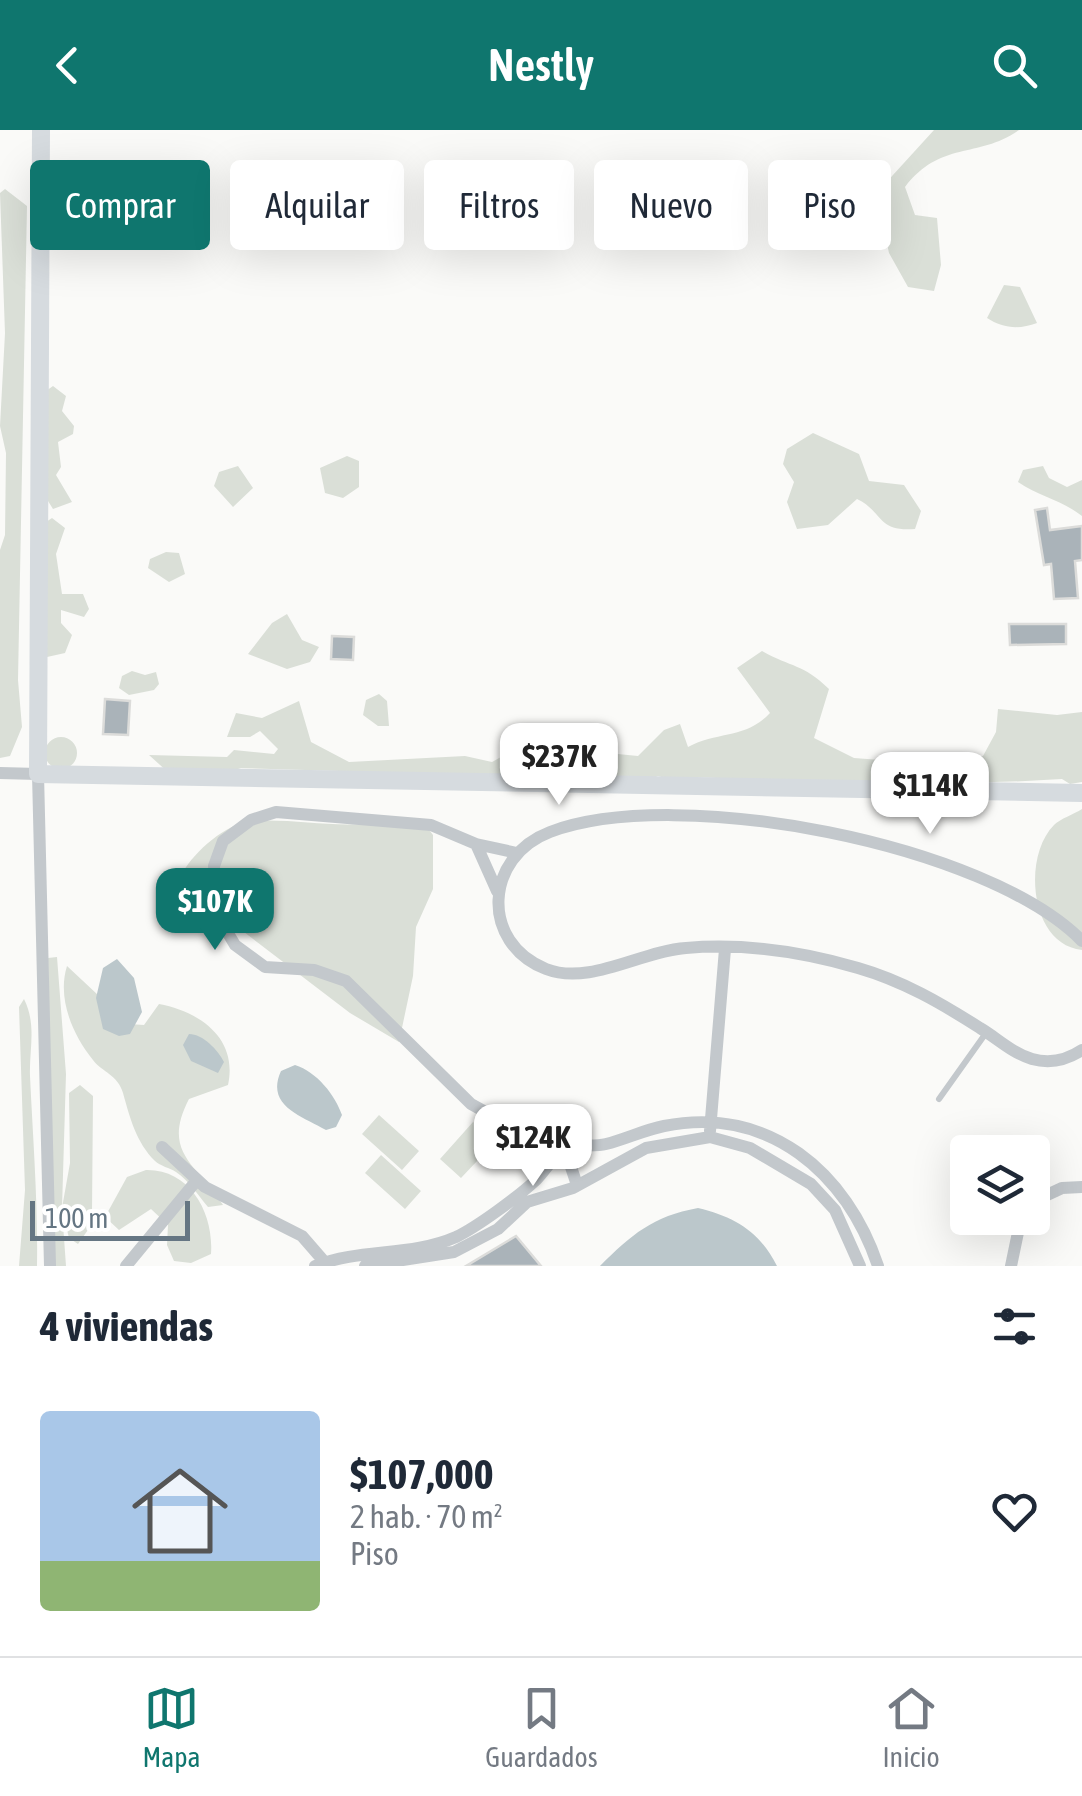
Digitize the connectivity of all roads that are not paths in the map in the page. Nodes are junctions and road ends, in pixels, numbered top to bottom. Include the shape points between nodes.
1 (42, 130) edge
2 (0, 774) edge
3 (38, 774) junction
4 (1082, 793) edge
5 (476, 844) junction
6 (517, 854) junction
7 (497, 891) junction
8 (1082, 941) edge
9 (725, 949) junction
10 (987, 1032) junction
11 (1082, 1050) edge
12 (939, 1099) dead end
13 (710, 1131) junction
14 (162, 1148) dead end
15 (556, 1158) junction
16 (198, 1180) junction
17 (1082, 1187) edge
18 (571, 1188) junction
19 (1050, 1194) edge
20 (505, 1212) junction
21 (486, 1217) junction
22 (496, 1230) junction
23 (1017, 1235) edge
24 (323, 1265) edge
25 (50, 1266) edge
26 (126, 1266) edge
27 (365, 1266) edge
28 (860, 1266) edge
29 (878, 1266) edge
30 (1011, 1266) edge

1 - 3 street
2 - 3 street
3 - 4 street
3 - 25 street
5 - 6 street
5 - 7 street
5 - 15 street via 431,825 276,812 223,841 214,866 216,912 235,945 265,967 314,970 346,981 462,1097
6 - 7 street
6 - 8 street via 550,832 594,824 740,817 886,844 1024,900 1054,915
7 - 9 street via 499,922 511,942 526,958 562,975 686,948
9 - 10 street via 788,951 867,971
9 - 13 street
10 - 11 street via 1033,1059 1066,1059
10 - 12 lane
13 - 15 street via 663,1126
13 - 18 street via 646,1148
13 - 28 street via 811,1184 835,1210
13 - 29 street via 762,1134 816,1166 859,1216
14 - 16 street
15 - 18 street via 574,1168
15 - 18 street via 553,1180
15 - 20 street
16 - 24 street via 302,1236
16 - 26 street
17 - 19 street
18 - 20 street
20 - 21 street
20 - 22 street
21 - 22 street
21 - 24 street via 421,1249
22 - 27 street via 444,1256
23 - 30 street

